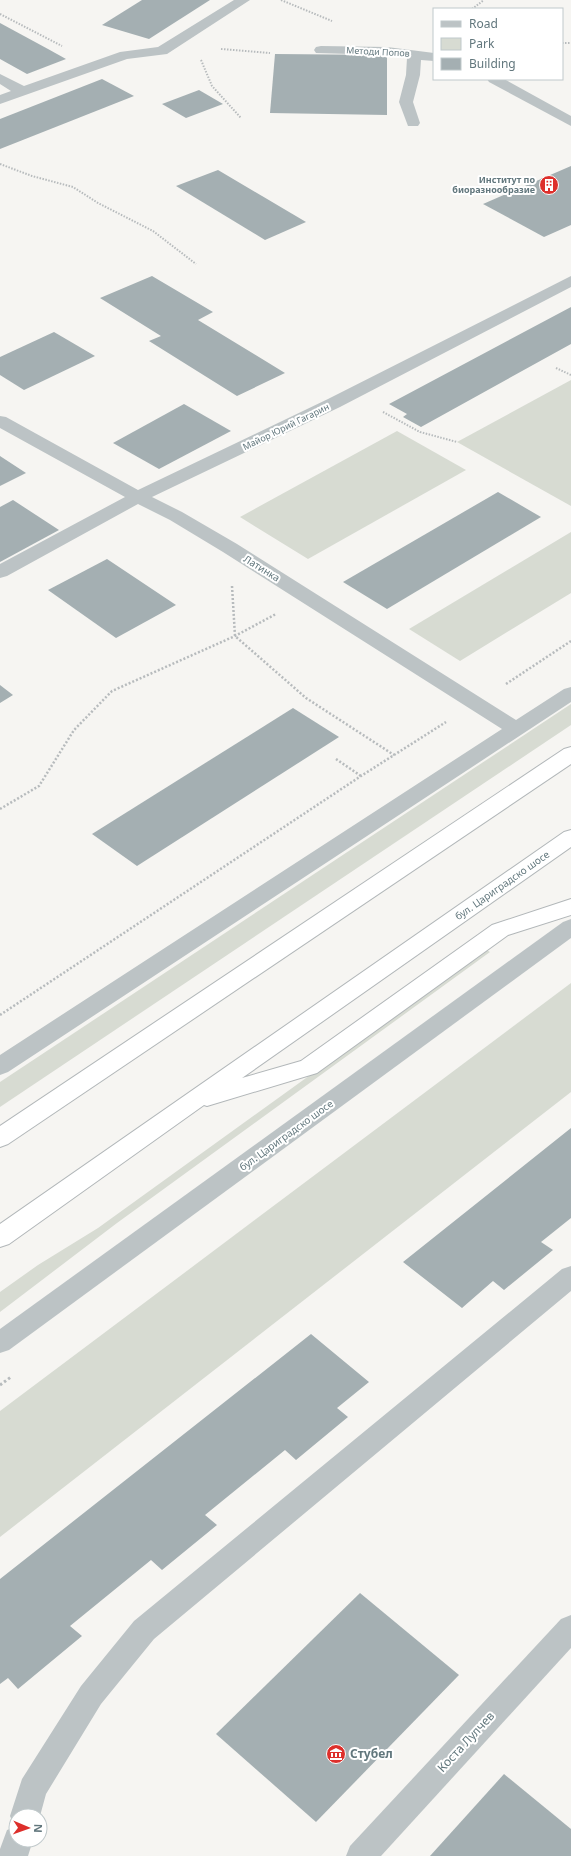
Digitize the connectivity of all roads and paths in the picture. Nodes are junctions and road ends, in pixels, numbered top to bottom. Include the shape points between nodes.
1 (243, 0) edge
2 (484, 0) edge
3 (473, 8) edge
4 (0, 14) edge
5 (321, 50) dead end
6 (198, 54) dead end
7 (414, 54) junction
8 (433, 57) edge
9 (98, 65) junction
10 (0, 78) edge
11 (496, 80) edge
12 (23, 92) junction
13 (0, 100) edge
14 (241, 118) dead end
15 (571, 122) edge
16 (413, 123) dead end
17 (0, 164) edge
18 (196, 264) dead end
19 (571, 281) edge
20 (556, 368) dead end
21 (571, 376) edge
22 (351, 395) junction
23 (0, 421) edge
24 (457, 442) dead end
25 (138, 497) junction
26 (230, 548) junction
27 (0, 572) edge
28 (308, 597) junction
29 (234, 636) junction
30 (571, 642) edge
31 (571, 693) edge
32 (477, 703) junction
33 (517, 729) junction
34 (571, 754) edge
35 (394, 755) junction
36 (336, 759) dead end
37 (361, 776) junction
38 (0, 809) edge
39 (571, 837) edge
40 (571, 907) edge
41 (571, 928) edge
42 (0, 1015) edge
43 (0, 1066) edge
44 (189, 1103) junction
45 (0, 1138) edge
46 (0, 1237) edge
47 (571, 1276) edge
48 (0, 1343) edge
49 (571, 1628) edge
50 (27, 1808) edge
51 (361, 1856) edge

1 - 9 street via 162,50 125,55
2 - 3 path
4 - 9 path
5 - 7 street, Методи Попов
6 - 14 path via 212,86
7 - 8 street, Методи Попов
7 - 16 street via 413,75 406,102
9 - 12 street
10 - 12 street
11 - 15 street
12 - 13 street
17 - 18 path via 73,187 153,231
19 - 22 street, Майор Юрий Гагарин
20 - 21 path
22 - 24 path via 420,432
22 - 25 street, Майор Юрий Гагарин
23 - 25 street, Латинка
25 - 26 street, Латинка
25 - 27 street, Майор Юрий Гагарин
26 - 28 street, Латинка
26 - 29 path
28 - 29 path
28 - 32 street, Латинка
29 - 35 path via 306,698
29 - 38 path via 112,691 74,730 39,786
30 - 32 path
31 - 33 street
32 - 33 street, Латинка
32 - 35 path
33 - 43 street
34 - 45 highway
35 - 37 path
36 - 37 path
37 - 42 path
39 - 44 highway, бул. Цариградско шосе
40 - 44 highway via 500,930 309,1067
41 - 48 street, бул. Цариградско шосе
44 - 46 highway, бул. Цариградско шосе
47 - 50 street via 144,1630 91,1696 33,1789
49 - 51 street, Коста Лулчев

